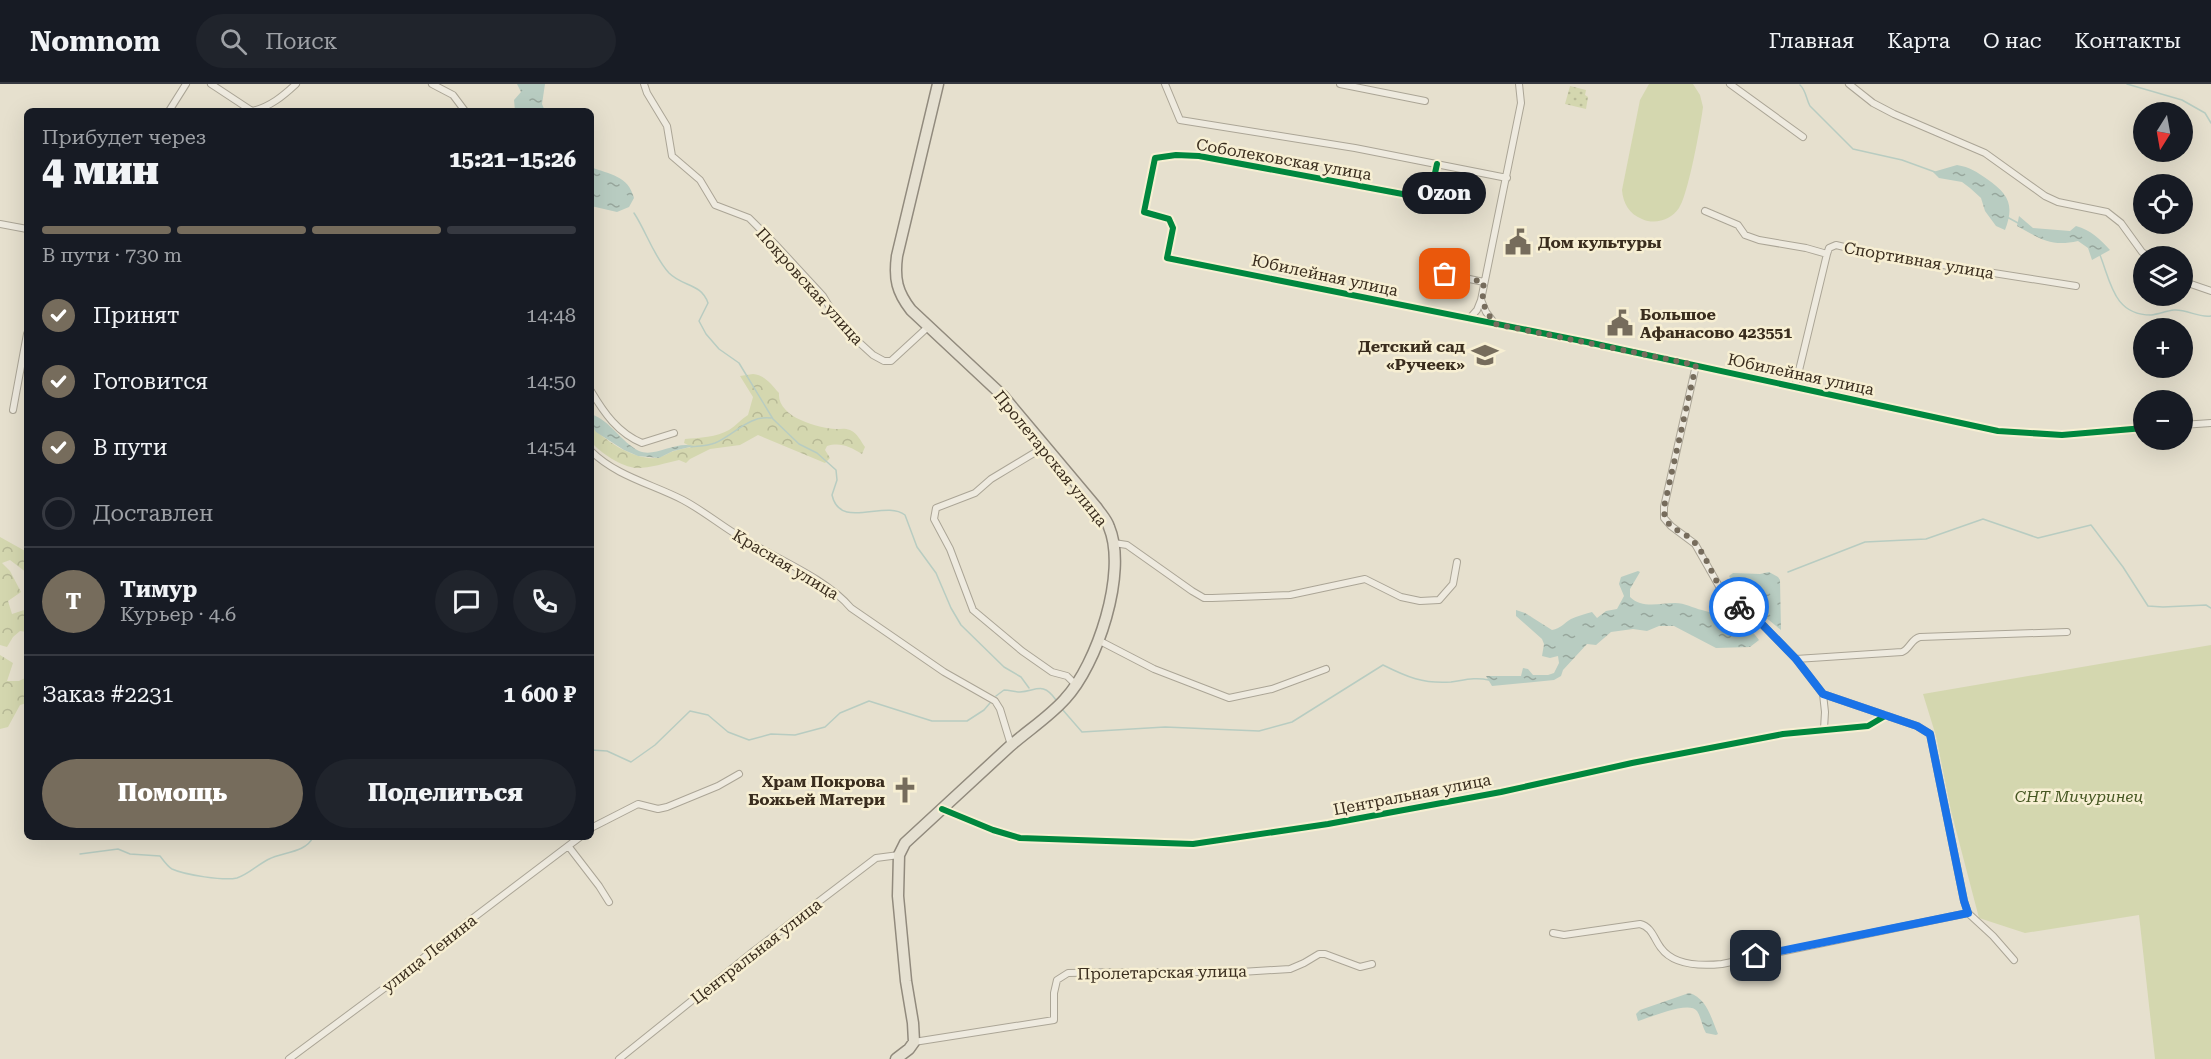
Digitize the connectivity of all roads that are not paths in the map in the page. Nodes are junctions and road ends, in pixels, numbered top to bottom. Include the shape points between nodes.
1 (186, 84) edge
2 (211, 84) edge
3 (296, 84) edge
4 (432, 84) edge
5 (644, 84) edge
6 (938, 84) edge
7 (1165, 84) edge
8 (1340, 84) edge
9 (1519, 84) edge
10 (1730, 84) edge
11 (1849, 84) edge
12 (1425, 101) dead end
13 (171, 108) edge
14 (247, 108) edge
15 (263, 108) edge
16 (463, 108) edge
17 (1803, 137) dead end
18 (1437, 164) junction
19 (1507, 178) junction
20 (1705, 211) dead end
21 (1144, 212) joint
22 (0, 224) edge
23 (24, 229) edge
24 (2138, 246) edge
25 (1827, 254) junction
26 (1445, 274) dead end
27 (1484, 282) junction
28 (2193, 285) edge
29 (2076, 286) dead end
30 (2211, 291) edge
31 (1481, 300) junction
32 (1468, 319) junction
33 (1495, 324) junction
34 (929, 326) junction
35 (24, 350) edge
36 (1696, 365) junction
37 (1795, 387) junction
38 (594, 398) edge
39 (13, 410) dead end
40 (2211, 423) edge
41 (2193, 424) edge
42 (2133, 429) edge
43 (674, 433) dead end
44 (1044, 447) junction
45 (594, 454) edge
46 (1114, 543) junction
47 (1457, 562) dead end
48 (2067, 632) dead end
49 (1098, 640) junction
50 (1811, 657) junction
51 (1796, 659) junction
52 (1803, 668) junction
53 (1326, 669) dead end
54 (1076, 685) junction
55 (1823, 694) junction
56 (1885, 716) junction
57 (1824, 729) junction
58 (1011, 745) junction
59 (739, 774) dead end
60 (942, 809) junction
61 (594, 826) edge
62 (576, 840) edge
63 (568, 847) junction
64 (899, 855) junction
65 (609, 902) dead end
66 (1968, 913) junction
67 (1553, 933) dead end
68 (2014, 960) dead end
69 (1372, 964) dead end
70 (914, 1042) junction
71 (629, 1056) edge
72 (289, 1059) edge
73 (619, 1059) edge
74 (896, 1059) edge

1 - 13 street
2 - 14 street
3 - 15 street
4 - 16 street via 453,95
5 - 34 street, Покровская улица via 667,126 672,156 700,180 715,205 748,219 768,238 823,296 840,324 873,355 891,361
6 - 34 main road, Пролетарская улица via 895,273 902,298
7 - 18 street via 1180,120
8 - 12 street
9 - 19 street via 1521,104
10 - 17 street
11 - 24 street via 1894,114 1985,153 2045,196 2107,212 2121,223
18 - 19 street
18 - 21 street, Соболековская улица via 1432,191 1424,198 1199,156 1155,158
19 - 27 street
20 - 25 street, Спортивная улица via 1738,225 1745,235 1759,240
21 - 32 street, Юбилейная улица via 1169,219 1173,228 1167,258
22 - 23 street
25 - 29 street, Спортивная улица via 1836,245
25 - 37 street
26 - 27 street
27 - 31 street
28 - 30 street
31 - 32 street
31 - 33 street
32 - 33 street, Юбилейная улица
33 - 36 street, Юбилейная улица
34 - 44 main road, Пролетарская улица via 1003,396
35 - 39 street
36 - 37 street, Юбилейная улица
36 - 51 street via 1664,518 1695,544 1724,595 1755,617
37 - 42 street, Юбилейная улица via 1998,430 2062,435
38 - 43 street via 629,438 642,443
40 - 41 street
44 - 46 main road, Пролетарская улица via 1097,508
44 - 54 street via 975,493 936,508 934,519 974,610 1022,651
45 - 58 street, Красная улица via 624,474 683,500 798,569 944,672 995,701
46 - 47 street via 1127,545 1204,598 1290,595 1365,579 1401,597 1439,600 1453,584
46 - 49 main road, Пролетарская улица via 1112,591
48 - 50 street via 1920,637 1902,652
49 - 53 street via 1154,669 1229,698 1272,689
49 - 54 main road, Пролетарская улица
50 - 51 street
50 - 52 street
51 - 52 street
52 - 55 street
54 - 58 main road, Пролетарская улица via 1065,700
55 - 56 street
55 - 57 street
56 - 57 street, Центральная улица via 1868,726
56 - 66 street via 1930,734
57 - 60 street, Центральная улица via 1655,758 1328,824 1193,844 1020,838
58 - 60 main road, Пролетарская улица
59 - 61 street via 667,807 638,804
60 - 64 main road, Пролетарская улица via 905,843
62 - 63 street, улица Ленина
63 - 65 street
63 - 72 street, улица Ленина
64 - 70 main road via 898,896
64 - 71 street, Центральная улица via 876,858 750,954
66 - 67 street via 1700,966 1682,962 1662,950 1650,929 1640,924 1564,935
66 - 68 street
69 - 70 street, Пролетарская улица via 1360,967 1319,954 1290,969 1068,973 1058,980 1054,993 1054,1020
70 - 74 main road
71 - 73 street, Центральная улица

